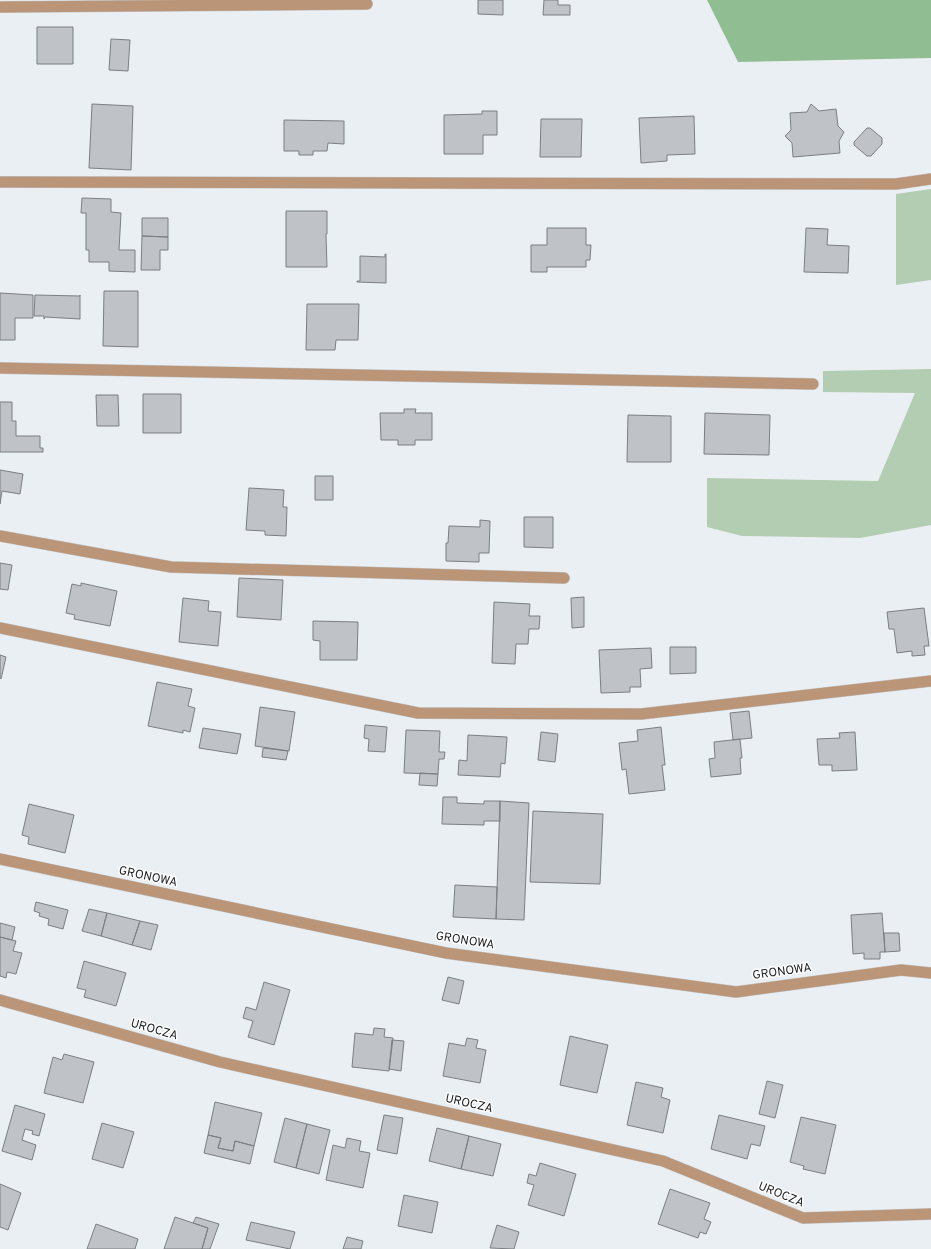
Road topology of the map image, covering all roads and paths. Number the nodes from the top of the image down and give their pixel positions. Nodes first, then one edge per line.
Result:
1 (367, 4) dead end
2 (0, 7) edge
3 (931, 179) edge
4 (0, 182) edge
5 (0, 368) edge
6 (813, 384) dead end
7 (0, 536) edge
8 (564, 578) dead end
9 (0, 628) edge
10 (931, 680) edge
11 (0, 859) edge
12 (931, 973) edge
13 (0, 1000) edge
14 (931, 1214) edge

1 - 2 street
3 - 4 street
5 - 6 street
7 - 8 street
9 - 10 street
11 - 12 street, GRONOWA
13 - 14 street, UROCZA

